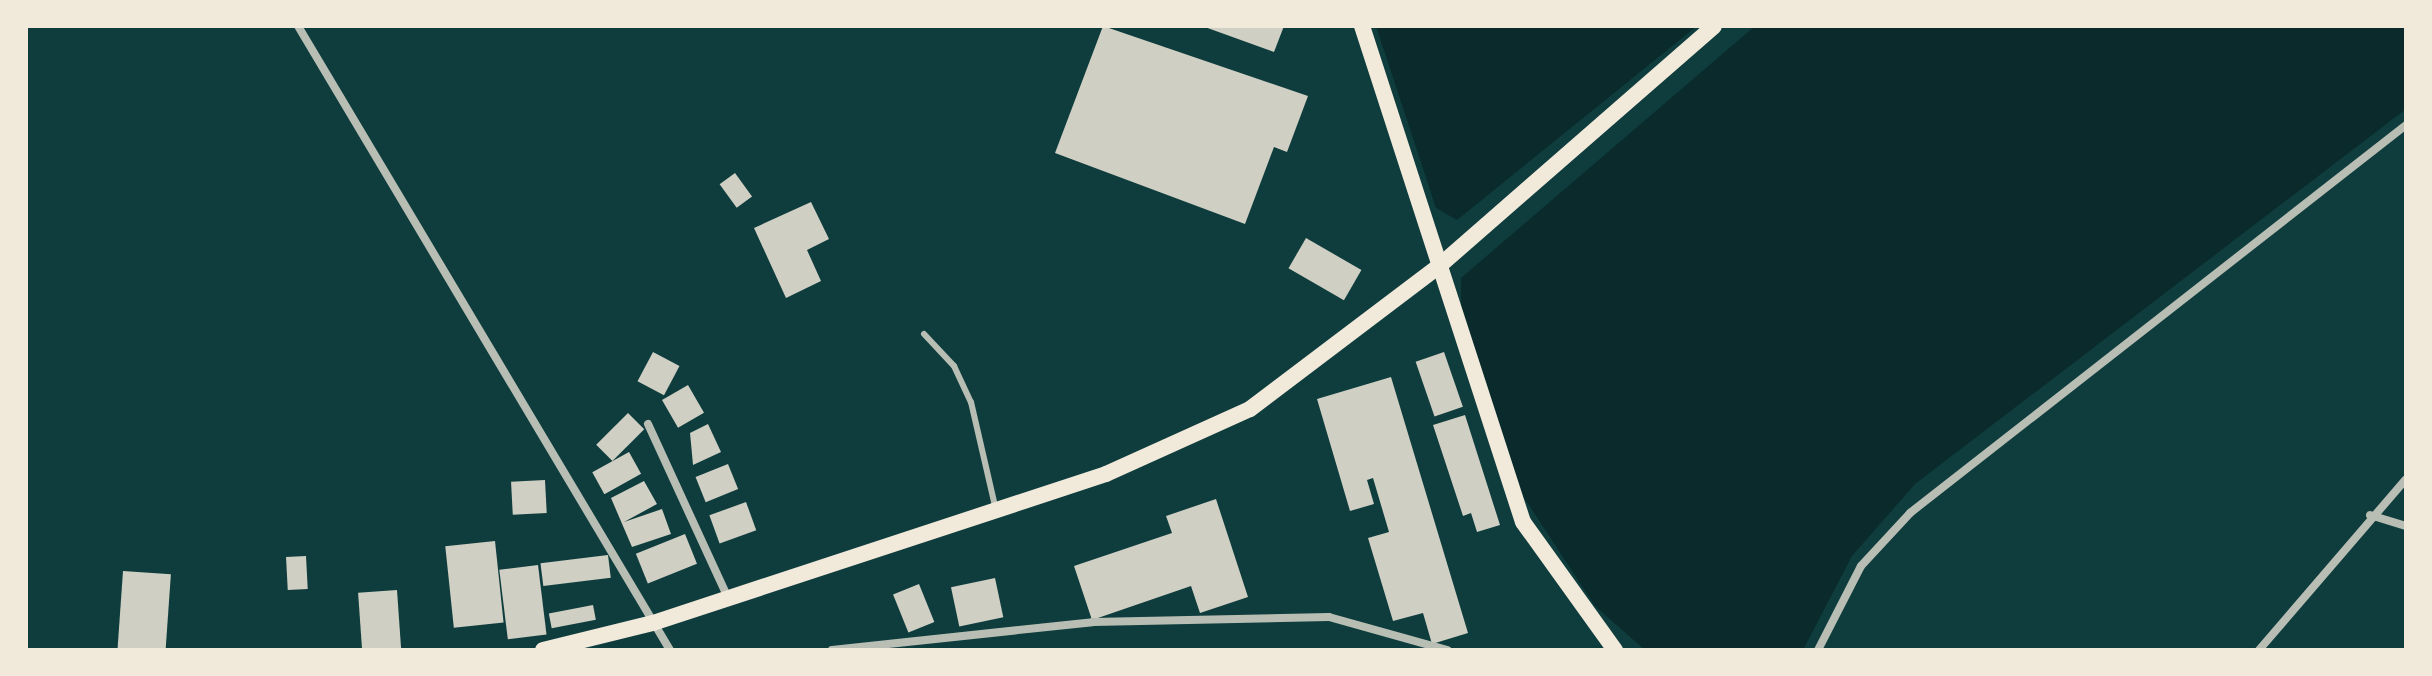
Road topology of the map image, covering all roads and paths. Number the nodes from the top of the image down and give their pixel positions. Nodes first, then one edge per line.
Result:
1 (298, 26) edge
2 (1362, 26) edge
3 (1714, 26) edge
4 (2406, 125) edge
5 (1438, 267) junction
6 (924, 334) dead end
7 (648, 424) dead end
8 (2406, 479) edge
9 (996, 510) junction
10 (2370, 515) junction
11 (2406, 526) edge
12 (728, 598) junction
13 (653, 623) junction
14 (1610, 648) edge
15 (543, 650) edge
16 (670, 650) edge
17 (832, 650) edge
18 (1447, 650) edge
19 (1818, 650) edge
20 (2259, 650) edge

1 - 13 street
2 - 5 main road
3 - 5 main road
4 - 19 street
5 - 9 main road
5 - 14 main road
6 - 9 lane
7 - 12 street
8 - 10 street
9 - 12 main road
10 - 11 street
10 - 20 street
12 - 13 main road
13 - 15 main road
13 - 16 street
17 - 18 street

